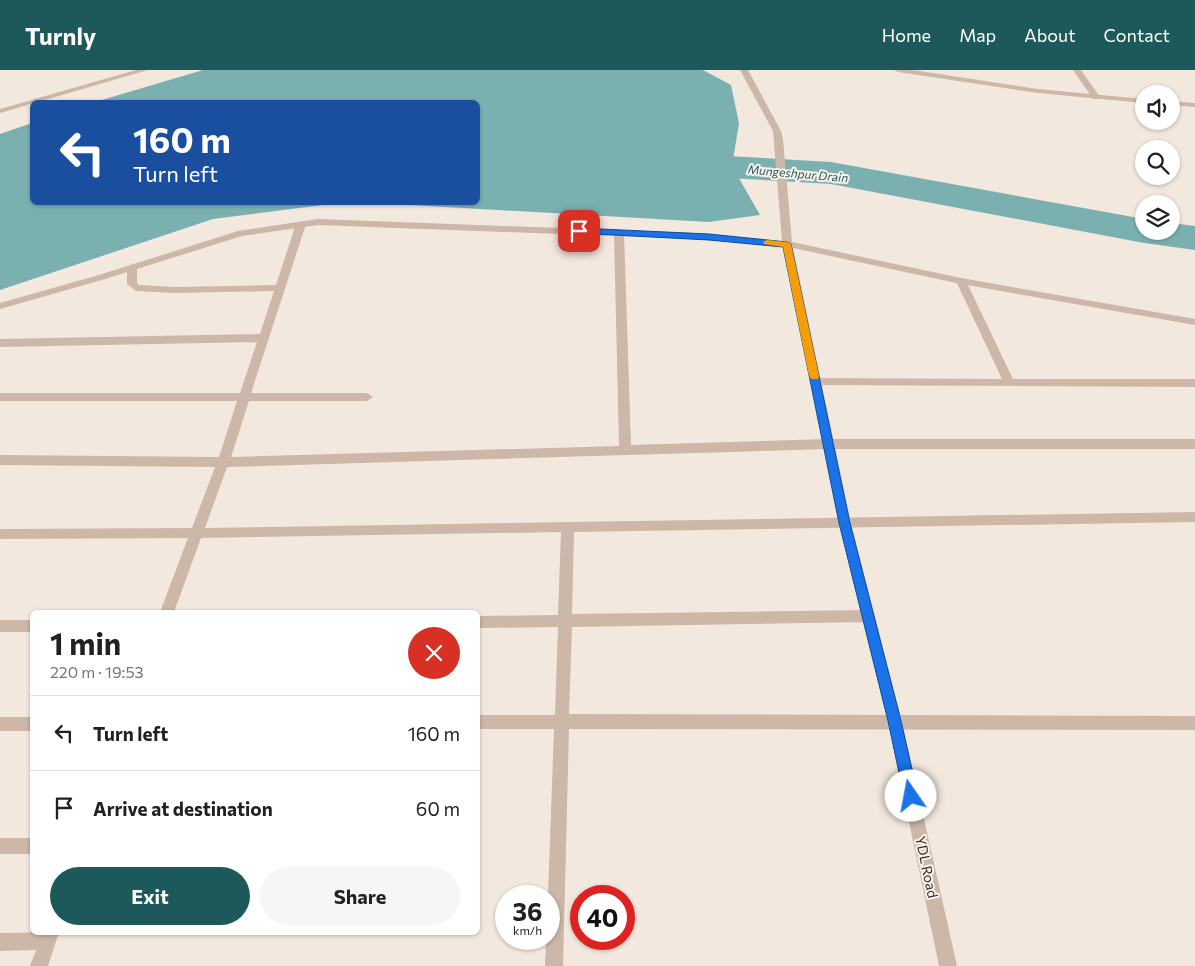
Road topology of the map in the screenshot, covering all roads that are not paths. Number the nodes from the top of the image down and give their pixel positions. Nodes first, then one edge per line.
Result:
1 (144, 70) edge
2 (744, 70) edge
3 (898, 70) edge
4 (1077, 70) edge
5 (1096, 97) junction
6 (36, 100) edge
7 (1135, 100) edge
8 (30, 102) edge
9 (1180, 104) edge
10 (1195, 105) edge
11 (0, 110) edge
12 (301, 224) junction
13 (618, 233) junction
14 (787, 244) junction
15 (132, 267) junction
16 (961, 280) junction
17 (279, 288) junction
18 (0, 306) edge
19 (1195, 322) edge
20 (262, 338) junction
21 (0, 344) edge
22 (815, 382) junction
23 (1009, 382) junction
24 (1195, 383) edge
25 (243, 396) junction
26 (0, 397) edge
27 (366, 397) dead end
28 (828, 444) junction
29 (1195, 444) edge
30 (625, 450) junction
31 (0, 460) edge
32 (223, 462) junction
33 (1195, 517) edge
34 (844, 523) junction
35 (568, 527) junction
36 (198, 533) junction
37 (0, 534) edge
38 (168, 610) edge
39 (868, 616) junction
40 (567, 621) junction
41 (480, 622) edge
42 (0, 626) edge
43 (30, 626) edge
44 (563, 721) junction
45 (895, 721) junction
46 (480, 722) edge
47 (1195, 723) edge
48 (0, 724) edge
49 (30, 724) edge
50 (0, 846) edge
51 (30, 846) edge
52 (49, 937) edge
53 (0, 942) edge
54 (39, 966) edge
55 (554, 966) edge
56 (948, 966) edge

1 - 6 street
2 - 14 street, YDL Road
3 - 5 street
4 - 5 street
5 - 7 street
8 - 11 street
9 - 10 street
12 - 13 street
12 - 15 street
12 - 17 street
13 - 14 street
13 - 30 street
14 - 16 street
14 - 22 street, YDL Road
15 - 17 street
15 - 18 street
16 - 19 street
16 - 23 street
17 - 20 street
20 - 21 street
20 - 25 street
22 - 23 street
22 - 28 street, YDL Road
23 - 24 street
25 - 26 street
25 - 27 street
25 - 32 street
28 - 29 street
28 - 30 street
28 - 34 street, YDL Road
30 - 32 street
31 - 32 street
32 - 36 street
33 - 34 street
34 - 35 street
34 - 39 street, YDL Road
35 - 36 street
35 - 40 street
36 - 37 street
36 - 38 street
39 - 40 street
39 - 45 street, YDL Road
40 - 41 street
40 - 44 street
42 - 43 street
44 - 45 street
44 - 46 street
44 - 55 street
45 - 47 street
45 - 56 street, YDL Road
48 - 49 street
50 - 51 street
52 - 53 street
52 - 54 street

